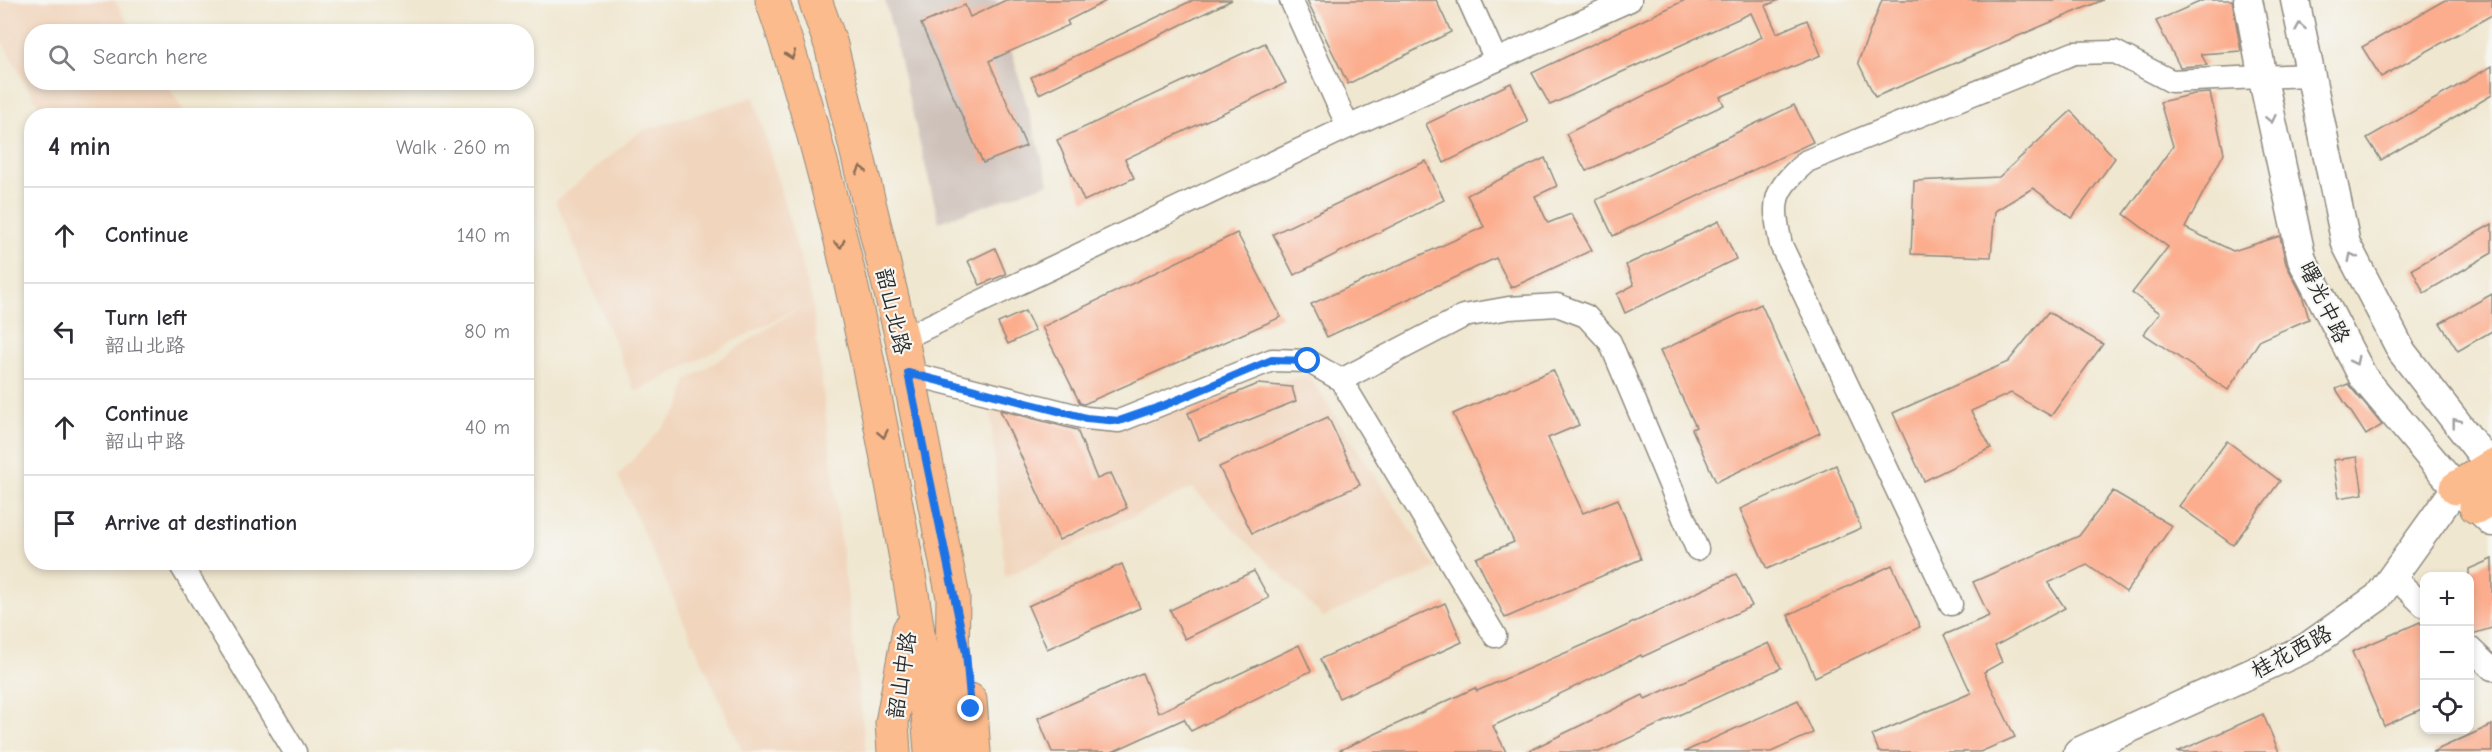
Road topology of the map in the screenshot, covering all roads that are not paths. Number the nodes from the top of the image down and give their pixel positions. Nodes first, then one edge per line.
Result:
1 (772, 0) edge
2 (815, 0) edge
3 (1291, 0) edge
4 (1468, 0) edge
5 (1630, 0) edge
6 (2248, 0) edge
7 (2295, 0) edge
8 (1496, 60) junction
9 (2308, 75) junction
10 (2262, 78) junction
11 (1348, 127) junction
12 (902, 339) junction
13 (908, 373) junction
14 (1341, 380) junction
15 (2484, 488) edge
16 (1697, 549) dead end
17 (184, 570) edge
18 (2393, 576) junction
19 (953, 597) junction
20 (914, 599) junction
21 (2420, 602) edge
22 (1951, 604) dead end
23 (1495, 636) dead end
24 (2474, 653) edge
25 (2492, 669) edge
26 (939, 697) junction
27 (296, 752) edge
28 (894, 752) edge
29 (931, 752) edge
30 (951, 752) edge
31 (974, 752) edge
32 (2078, 752) edge

1 -> 20 main road, 韶山北路
12 -> 2 main road, 韶山北路
3 - 11 street
4 - 8 street
5 - 8 street
6 - 10 street, 曙光中路
9 -> 7 street, 曙光中路
8 - 11 street
9 - 10 street
15 -> 9 street, 曙光中路
10 -> 15 street, 曙光中路
10 - 22 street
11 - 12 street
12 - 13 main road, 韶山北路
13 - 14 street
13 - 19 main road, 韶山北路
14 - 16 street
14 - 23 street
15 - 18 street, 桂花西路
17 - 27 street
18 - 21 street
18 - 32 street, 桂花西路
19 - 26 main road, 韶山北路
19 - 31 main road
20 - 26 main road, 韶山北路
20 - 28 main road, 韶山中路
24 - 25 street
26 - 29 main road, 韶山中路
26 - 30 main road

